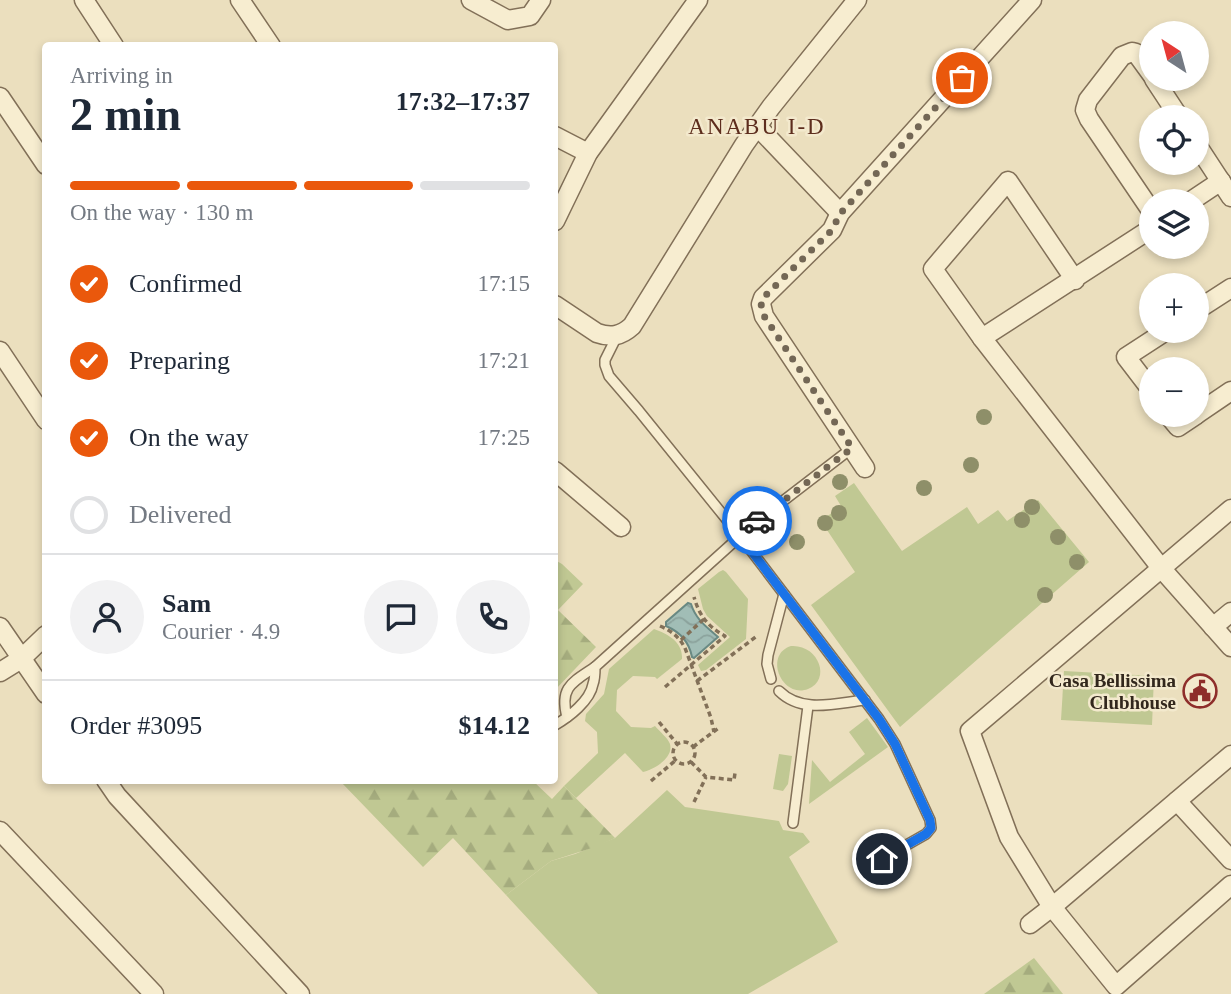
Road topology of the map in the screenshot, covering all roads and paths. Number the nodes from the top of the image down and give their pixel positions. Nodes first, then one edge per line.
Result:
1 (84, 0) edge
2 (240, 0) edge
3 (471, 0) edge
4 (541, 0) edge
5 (698, 0) edge
6 (857, 0) edge
7 (1032, 0) edge
8 (111, 42) edge
9 (268, 42) edge
10 (1139, 58) edge
11 (0, 97) edge
12 (757, 126) junction
13 (558, 138) edge
14 (589, 153) junction
15 (42, 159) edge
16 (1209, 163) edge
17 (1221, 181) junction
18 (1209, 189) edge
19 (1139, 193) edge
20 (1231, 197) edge
21 (840, 214) junction
22 (558, 215) edge
23 (1139, 236) edge
24 (1074, 279) junction
25 (1231, 288) edge
26 (1209, 302) edge
27 (558, 307) edge
28 (617, 335) junction
29 (982, 338) junction
30 (1148, 343) edge
31 (0, 351) edge
32 (1139, 374) edge
33 (1231, 391) edge
34 (1209, 406) edge
35 (42, 414) edge
36 (852, 448) junction
37 (865, 468) dead end
38 (558, 474) edge
39 (1231, 509) edge
40 (621, 527) dead end
41 (740, 536) junction
42 (1161, 568) junction
43 (689, 582) junction
44 (784, 594) junction
45 (1231, 612) edge
46 (702, 621) junction
47 (777, 621) junction
48 (645, 622) junction
49 (0, 627) edge
50 (1213, 627) junction
51 (42, 639) edge
52 (682, 639) junction
53 (1231, 647) edge
54 (21, 659) junction
55 (691, 665) junction
56 (595, 667) junction
57 (0, 672) edge
58 (771, 679) dead end
59 (697, 681) junction
60 (665, 687) dead end
61 (42, 688) edge
62 (779, 691) dead end
63 (865, 700) junction
64 (808, 706) junction
65 (566, 717) junction
66 (659, 722) dead end
67 (558, 723) edge
68 (720, 727) dead end
69 (714, 732) junction
70 (678, 745) junction
71 (693, 747) junction
72 (1231, 755) edge
73 (676, 760) junction
74 (691, 762) junction
75 (734, 774) dead end
76 (706, 777) junction
77 (651, 781) dead end
78 (109, 784) edge
79 (1177, 801) junction
80 (694, 802) dead end
81 (793, 823) dead end
82 (0, 831) edge
83 (882, 859) dead end
84 (1231, 860) edge
85 (1231, 885) edge
86 (1052, 907) junction
87 (1030, 924) dead end
88 (154, 994) edge
89 (300, 994) edge

1 - 8 street
2 - 9 street
3 - 4 street
5 - 14 street
6 - 12 street
7 - 21 street
10 - 19 street
11 - 15 street
12 - 21 street
12 - 28 street
13 - 14 street
14 - 22 street
16 - 17 street
17 - 18 street
17 - 20 street
21 - 36 street
23 - 24 street
24 - 29 street
24 - 29 street
25 - 26 street
27 - 28 street
28 - 41 lane
29 - 42 street
30 - 32 street
31 - 35 street
33 - 34 street
36 - 37 street
36 - 41 lane
38 - 40 street
39 - 42 street
41 - 43 lane
41 - 44 lane
42 - 50 street
42 - 86 street
43 - 46 path
43 - 48 lane
44 - 47 lane
44 - 63 lane
45 - 50 street
46 - 52 path
46 - 55 path
47 - 58 lane
47 - 59 path
48 - 52 path
48 - 56 lane
49 - 54 street
50 - 53 street
51 - 54 street
52 - 55 path
54 - 57 street
54 - 61 street
55 - 59 path
55 - 60 path
56 - 65 lane
56 - 65 lane
59 - 69 path
62 - 64 lane
63 - 64 lane
63 - 83 lane
64 - 81 lane
65 - 67 lane
66 - 70 path
68 - 69 path
69 - 71 path
70 - 71 path
70 - 73 path
71 - 74 path
72 - 79 street
73 - 74 path
73 - 77 path
74 - 76 path
75 - 76 path
76 - 80 path
78 - 89 street
79 - 84 street
79 - 86 street
82 - 88 street
85 - 86 street
86 - 87 street

